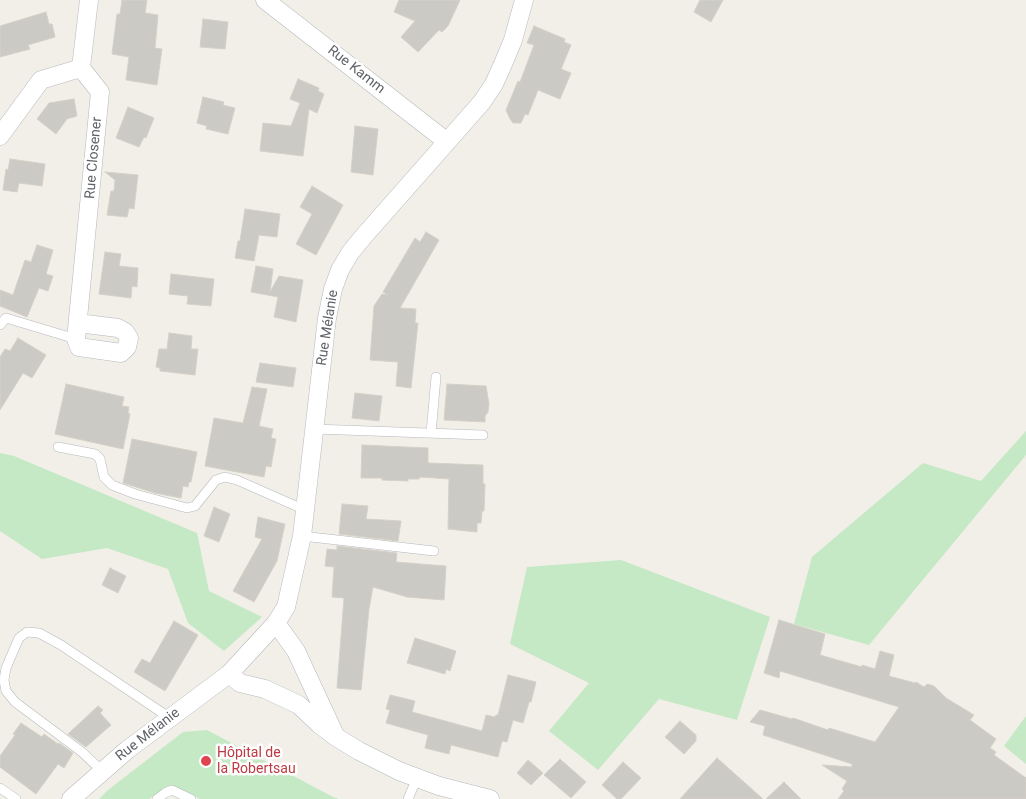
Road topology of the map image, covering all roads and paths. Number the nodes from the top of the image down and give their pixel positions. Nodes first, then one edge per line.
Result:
1 (89, 0) edge
2 (265, 0) edge
3 (524, 0) edge
4 (81, 68) junction
5 (0, 136) edge
6 (446, 141) junction
7 (0, 325) edge
8 (77, 331) joint
9 (436, 377) dead end
10 (314, 429) junction
11 (431, 433) junction
12 (483, 435) dead end
13 (58, 447) dead end
14 (305, 510) junction
15 (302, 536) junction
16 (434, 551) dead end
17 (276, 623) junction
18 (228, 674) junction
19 (170, 718) junction
20 (336, 737) junction
21 (102, 771) junction
22 (417, 778) junction
23 (439, 786) junction
24 (0, 788) edge
25 (16, 799) edge
26 (70, 799) edge
27 (158, 799) edge
28 (191, 799) edge
29 (408, 799) edge
30 (453, 799) edge
31 (490, 799) edge

1 - 4 street
2 - 6 street, Rue Kamm
3 - 6 street, Rue Mélanie
4 - 5 street
4 - 8 street, Rue Closener
6 - 10 street, Rue Mélanie
7 - 8 lane
9 - 11 lane
10 - 11 lane
10 - 14 street, Rue Mélanie
11 - 12 lane
13 - 14 lane
14 - 15 street, Rue Mélanie
15 - 16 lane
15 - 17 street, Rue Mélanie
17 - 18 street, Rue Mélanie
17 - 20 street
18 - 19 street, Rue Mélanie
18 - 20 street
19 - 21 street, Rue Mélanie
19 - 21 lane
20 - 22 street
21 - 26 street, Rue Mélanie
22 - 23 street
22 - 29 lane
23 - 30 lane
23 - 31 street
24 - 25 lane
27 - 28 lane

